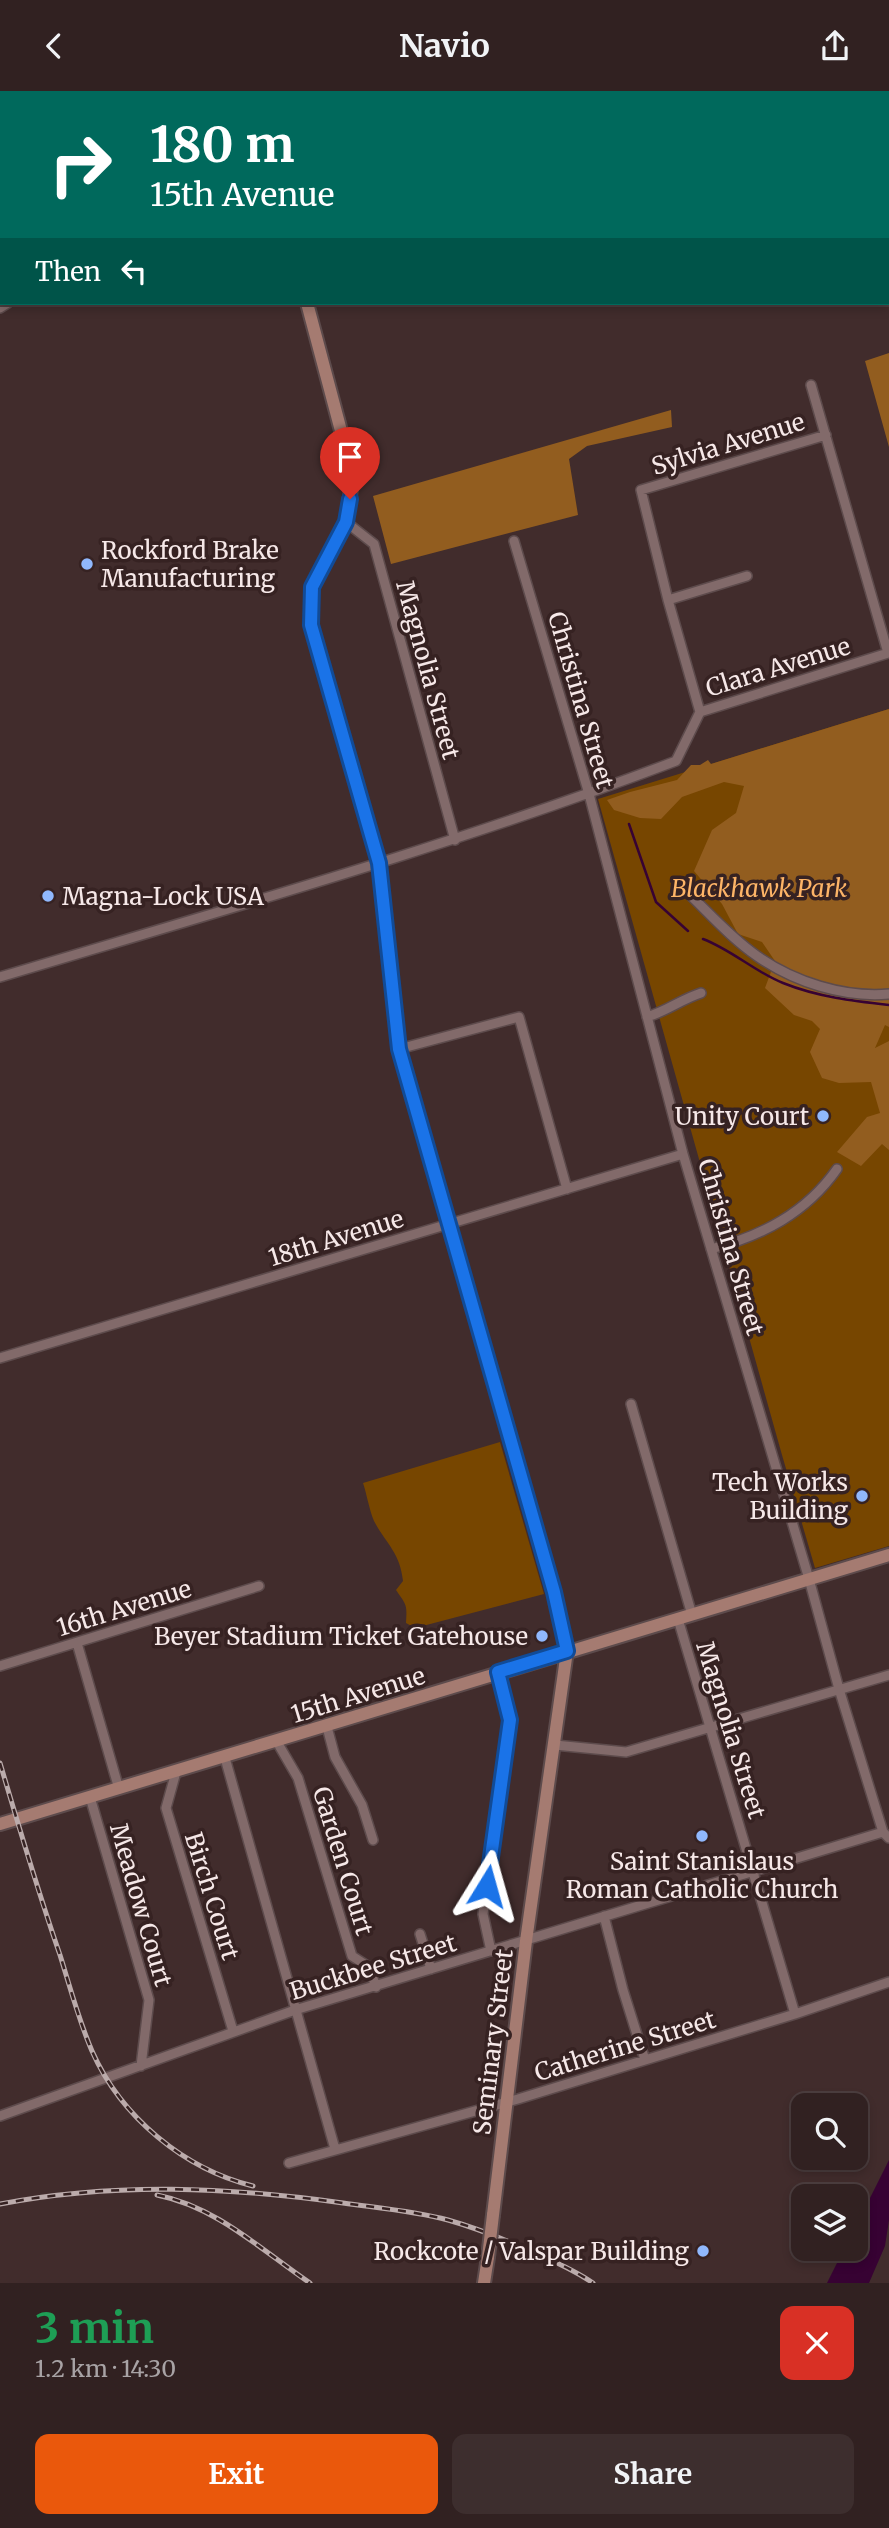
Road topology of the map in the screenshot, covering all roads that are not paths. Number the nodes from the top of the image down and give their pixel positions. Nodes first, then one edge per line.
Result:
1 (308, 305) edge
2 (811, 385) dead end
3 (826, 435) junction
4 (346, 522) junction
5 (514, 541) dead end
6 (747, 576) dead end
7 (668, 600) junction
8 (888, 653) edge
9 (700, 712) junction
10 (589, 794) junction
11 (456, 840) junction
12 (379, 863) junction
13 (686, 891) dead end
14 (0, 977) edge
15 (701, 993) dead end
16 (889, 994) edge
17 (647, 1017) junction
18 (399, 1049) junction
19 (683, 1154) junction
20 (837, 1169) dead end
21 (567, 1189) junction
22 (449, 1224) junction
23 (711, 1249) junction
24 (0, 1359) edge
25 (631, 1404) dead end
26 (889, 1555) edge
27 (809, 1579) junction
28 (258, 1586) dead end
29 (692, 1615) junction
30 (678, 1619) junction
31 (77, 1643) junction
32 (567, 1651) junction
33 (0, 1666) edge
34 (498, 1672) junction
35 (889, 1675) edge
36 (839, 1689) junction
37 (327, 1727) junction
38 (710, 1728) junction
39 (277, 1742) junction
40 (555, 1745) junction
41 (225, 1758) junction
42 (176, 1772) junction
43 (119, 1789) junction
44 (90, 1797) junction
45 (0, 1824) edge
46 (886, 1835) edge
47 (373, 1840) dead end
48 (753, 1872) junction
49 (604, 1916) junction
50 (419, 1934) dead end
51 (526, 1941) junction
52 (491, 1951) junction
53 (431, 1969) junction
54 (889, 1982) edge
55 (376, 1987) junction
56 (295, 2010) junction
57 (795, 2014) junction
58 (233, 2031) junction
59 (645, 2060) junction
60 (141, 2066) junction
61 (507, 2102) junction
62 (0, 2116) edge
63 (335, 2149) junction
64 (289, 2163) dead end
65 (484, 2283) edge

1 - 4 street, Seminary Street
2 - 3 street
3 - 7 street, Sylvia Avenue
3 - 8 street
4 - 11 street, Magnolia Street
4 - 12 street, Seminary Street
5 - 10 street, Christina Street
6 - 7 street
7 - 9 street
8 - 9 street, Clara Avenue
9 - 10 street, Clara Avenue
10 - 11 street, Clara Avenue
10 - 17 street, Christina Street
11 - 12 street, Clara Avenue
12 - 14 street, Clara Avenue
12 - 18 street, Seminary Street
13 - 16 street
15 - 17 street
17 - 19 street, Christina Street
18 - 21 street
18 - 22 street, Seminary Street
19 - 21 street, 18th Avenue
19 - 23 street, Christina Street
20 - 23 street
21 - 22 street, 18th Avenue
22 - 24 street, 18th Avenue
22 - 32 street, Seminary Street
23 - 27 street, Christina Street
25 - 29 street, Magnolia Street
26 - 27 street, 15th Avenue
27 - 29 street, 15th Avenue
27 - 36 street, Christina Street
28 - 31 street, 16th Avenue
29 - 30 street, 15th Avenue
30 - 32 street, 15th Avenue
30 - 38 street, Magnolia Street
31 - 33 street, 16th Avenue
31 - 43 street
32 - 34 street, 15th Avenue
32 - 40 street, Seminary Street
34 - 37 street, 15th Avenue
34 - 52 street
35 - 36 street
36 - 38 street
36 - 46 street, Christina Street
37 - 39 street, 15th Avenue
37 - 47 street
38 - 40 street
38 - 48 street, Magnolia Street
39 - 41 street, 15th Avenue
39 - 55 street, Garden Court
40 - 51 street, Seminary Street
41 - 42 street, 15th Avenue
41 - 56 street, Birch Court
42 - 43 street, 15th Avenue
42 - 58 street, Birch Court
43 - 44 street, 15th Avenue
44 - 45 street, 15th Avenue
44 - 60 street, Meadow Court
46 - 48 street, Buckbee Street
48 - 49 street, Buckbee Street
48 - 57 street, Magnolia Street
49 - 51 street, Buckbee Street
49 - 59 street
50 - 53 street
51 - 52 street, Buckbee Street
51 - 61 street, Seminary Street
52 - 53 street, Buckbee Street
53 - 55 street, Buckbee Street
54 - 57 street, Catherine Street
55 - 56 street, Buckbee Street
56 - 58 street, Buckbee Street
56 - 63 street, Birch Court
57 - 59 street, Catherine Street
58 - 60 street, Buckbee Street
59 - 61 street, Catherine Street
60 - 62 street, Buckbee Street
61 - 63 street, Catherine Street
61 - 65 street, Seminary Street, bridge
63 - 64 street, Catherine Street

